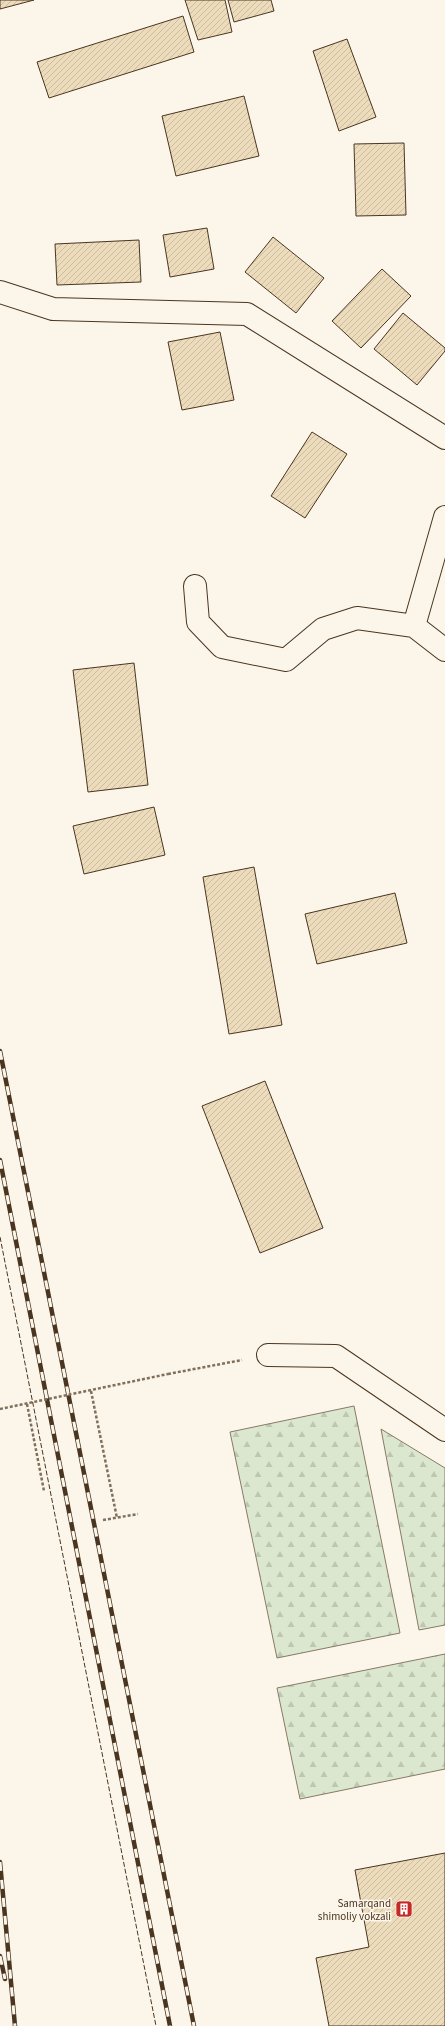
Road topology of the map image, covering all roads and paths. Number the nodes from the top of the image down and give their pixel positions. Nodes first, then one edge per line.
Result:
1 (0, 292) edge
2 (445, 438) edge
3 (445, 517) edge
4 (195, 586) dead end
5 (414, 626) junction
6 (445, 650) edge
7 (268, 1355) joint
8 (91, 1391) junction
9 (27, 1404) junction
10 (0, 1409) edge
11 (445, 1430) edge
12 (44, 1492) dead end
13 (138, 1514) dead end
14 (117, 1518) junction
15 (103, 1520) dead end

1 - 2 street
3 - 5 street
4 - 5 street
5 - 6 street
7 - 8 path, bridge
7 - 11 street
8 - 9 path, bridge
8 - 14 path
9 - 10 path, bridge
9 - 12 path
13 - 14 path
14 - 15 path

